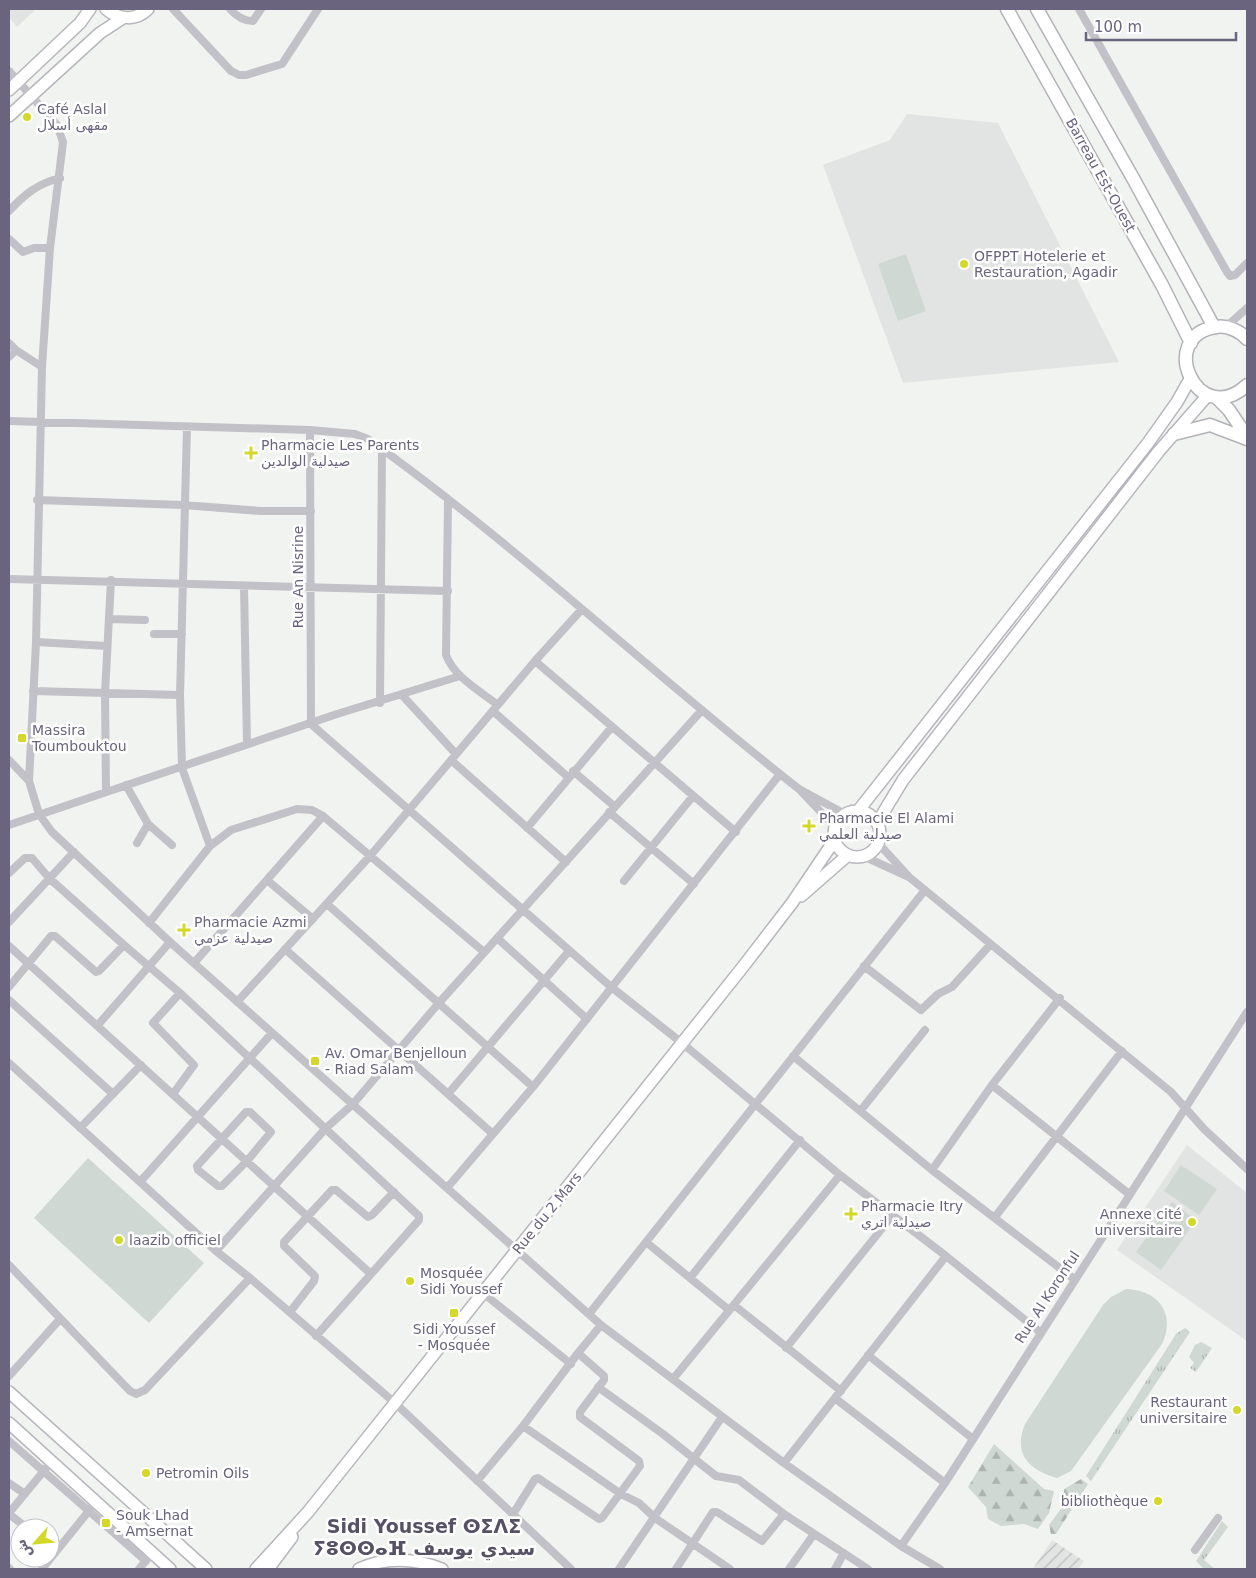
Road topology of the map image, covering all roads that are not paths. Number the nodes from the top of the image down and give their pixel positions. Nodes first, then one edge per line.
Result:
1 (90, 9) edge
2 (106, 9) edge
3 (148, 9) edge
4 (173, 9) edge
5 (230, 9) edge
6 (261, 9) edge
7 (318, 9) edge
8 (1007, 9) edge
9 (1037, 9) edge
10 (1079, 9) edge
11 (123, 18) junction
12 (9, 71) edge
13 (18, 81) junction
14 (9, 90) edge
15 (31, 94) junction
16 (9, 116) edge
17 (60, 178) junction
18 (9, 211) edge
19 (9, 239) edge
20 (50, 248) junction
21 (1247, 263) edge
22 (1247, 308) edge
23 (1220, 327) junction
24 (1247, 339) edge
25 (9, 342) edge
26 (1191, 343) junction
27 (16, 350) junction
28 (9, 358) edge
29 (42, 367) junction
30 (1190, 379) junction
31 (1247, 385) edge
32 (1212, 396) junction
33 (9, 421) edge
34 (41, 422) junction
35 (187, 427) junction
36 (310, 430) junction
37 (1174, 434) junction
38 (1247, 438) edge
39 (382, 449) junction
40 (38, 500) junction
41 (448, 500) junction
42 (184, 505) junction
43 (311, 512) junction
44 (9, 579) edge
45 (37, 580) junction
46 (111, 580) junction
47 (182, 583) junction
48 (244, 586) junction
49 (311, 587) junction
50 (382, 590) junction
51 (448, 590) junction
52 (582, 608) junction
53 (109, 619) junction
54 (145, 620) dead end
55 (154, 634) dead end
56 (182, 634) junction
57 (36, 642) junction
58 (107, 646) junction
59 (535, 661) junction
60 (460, 676) junction
61 (33, 690) junction
62 (105, 693) junction
63 (180, 695) junction
64 (402, 695) junction
65 (380, 702) junction
66 (496, 708) junction
67 (702, 710) junction
68 (311, 724) junction
69 (611, 728) junction
70 (247, 744) junction
71 (454, 757) junction
72 (9, 760) edge
73 (653, 764) junction
74 (182, 768) junction
75 (570, 774) junction
76 (780, 774) junction
77 (29, 781) junction
78 (126, 785) junction
79 (799, 789) junction
80 (106, 792) junction
81 (693, 796) junction
82 (611, 809) junction
83 (408, 810) junction
84 (858, 811) junction
85 (39, 814) junction
86 (845, 814) junction
87 (323, 816) junction
88 (877, 823) junction
89 (148, 824) junction
90 (9, 825) edge
91 (835, 827) junction
92 (527, 828) junction
93 (736, 832) junction
94 (834, 840) junction
95 (878, 842) junction
96 (137, 843) dead end
97 (172, 846) dead end
98 (210, 846) junction
99 (650, 848) junction
100 (74, 852) junction
101 (848, 855) junction
102 (370, 856) junction
103 (863, 856) junction
104 (566, 862) junction
105 (9, 873) edge
106 (909, 877) junction
107 (50, 878) junction
108 (267, 880) junction
109 (624, 882) dead end
110 (694, 884) junction
111 (925, 890) junction
112 (792, 903) junction
113 (327, 904) junction
114 (523, 911) junction
115 (313, 919) junction
116 (9, 922) edge
117 (149, 922) junction
118 (497, 938) junction
119 (170, 942) junction
120 (124, 945) junction
121 (990, 945) junction
122 (9, 946) edge
123 (285, 949) junction
124 (569, 951) junction
125 (484, 952) junction
126 (194, 963) junction
127 (28, 964) junction
128 (150, 966) junction
129 (864, 966) junction
130 (545, 980) junction
131 (610, 986) junction
132 (9, 987) edge
133 (180, 993) junction
134 (1060, 998) junction
135 (9, 1000) edge
136 (237, 1002) junction
137 (438, 1004) junction
138 (1247, 1012) edge
139 (587, 1018) junction
140 (98, 1025) junction
141 (925, 1030) dead end
142 (272, 1033) junction
143 (682, 1043) junction
144 (488, 1047) junction
145 (398, 1051) junction
146 (1122, 1051) junction
147 (793, 1056) junction
148 (249, 1057) junction
149 (9, 1063) edge
150 (140, 1065) junction
151 (992, 1085) junction
152 (533, 1087) junction
153 (113, 1094) junction
154 (172, 1094) junction
155 (448, 1094) junction
156 (755, 1103) junction
157 (353, 1104) junction
158 (1187, 1109) junction
159 (861, 1110) junction
160 (198, 1117) junction
161 (80, 1128) junction
162 (326, 1128) junction
163 (493, 1134) junction
164 (1058, 1136) junction
165 (222, 1138) junction
166 (800, 1140) junction
167 (247, 1161) junction
168 (1247, 1169) edge
169 (932, 1170) junction
170 (840, 1175) junction
171 (140, 1182) junction
172 (276, 1187) junction
173 (447, 1188) junction
174 (394, 1192) junction
175 (1129, 1194) junction
176 (306, 1216) junction
177 (892, 1216) junction
178 (995, 1218) junction
179 (646, 1242) junction
180 (516, 1251) junction
181 (216, 1252) junction
182 (946, 1256) junction
183 (9, 1265) edge
184 (371, 1274) junction
185 (250, 1278) junction
186 (690, 1278) junction
187 (1074, 1279) junction
188 (483, 1293) junction
189 (731, 1308) junction
190 (290, 1312) junction
191 (589, 1314) junction
192 (60, 1319) junction
193 (601, 1325) junction
194 (1040, 1332) junction
195 (316, 1336) junction
196 (786, 1348) junction
197 (578, 1353) junction
198 (868, 1355) junction
199 (571, 1364) junction
200 (9, 1376) edge
201 (673, 1379) junction
202 (598, 1387) junction
203 (841, 1390) junction
204 (9, 1392) edge
205 (836, 1400) junction
206 (395, 1403) junction
207 (722, 1417) junction
208 (9, 1424) edge
209 (522, 1426) junction
210 (973, 1439) junction
211 (9, 1441) edge
212 (692, 1459) junction
213 (784, 1463) junction
214 (48, 1466) junction
215 (477, 1481) junction
216 (9, 1483) edge
217 (945, 1483) junction
218 (25, 1494) junction
219 (621, 1494) junction
220 (96, 1502) junction
221 (88, 1512) junction
222 (9, 1514) edge
223 (512, 1514) junction
224 (784, 1514) junction
225 (655, 1518) junction
226 (1218, 1518) dead end
227 (300, 1522) junction
228 (814, 1534) junction
229 (60, 1542) edge
230 (693, 1542) junction
231 (901, 1546) junction
232 (1195, 1550) dead end
233 (844, 1553) junction
234 (149, 1557) junction
235 (139, 1569) edge
236 (170, 1569) edge
237 (206, 1569) edge
238 (256, 1569) edge
239 (268, 1569) edge
240 (359, 1569) edge
241 (442, 1569) edge
242 (572, 1569) edge
243 (619, 1569) edge
244 (676, 1569) edge
245 (730, 1569) edge
246 (789, 1569) edge
247 (834, 1569) edge
248 (868, 1569) edge
249 (940, 1569) edge

1 - 13 street
2 - 11 street
3 - 11 street
4 - 7 street
5 - 6 street
8 - 26 main road, Barreau Est-Ouest
9 - 23 main road, Barreau Est-Ouest
10 - 21 street
11 - 15 street
12 - 13 street
13 - 14 street
13 - 15 street
15 - 16 street
15 - 17 street
17 - 18 street
17 - 20 street
19 - 20 street
20 - 29 street
22 - 23 street
23 - 24 main road
23 - 26 main road
25 - 27 street
26 - 30 main road
27 - 28 street
27 - 29 street
29 - 34 street
30 - 32 main road
30 - 84 street
31 - 32 main road
32 - 37 street
32 - 38 main road
33 - 34 street
34 - 35 street
34 - 40 street
35 - 36 street
35 - 42 street
36 - 39 street
36 - 43 street, Rue An Nisrine
37 - 38 main road
37 - 88 street
39 - 41 street
39 - 50 street
40 - 42 street
40 - 45 street
41 - 51 street
41 - 52 street
42 - 43 street
42 - 47 street
43 - 49 street, Rue An Nisrine
44 - 45 street
45 - 46 street
45 - 57 street
46 - 47 street
46 - 53 street
47 - 48 street
47 - 56 street
48 - 49 street
48 - 70 street
49 - 50 street
49 - 68 street, Rue An Nisrine
50 - 51 street
50 - 65 street
51 - 60 street
52 - 59 street
52 - 67 street
53 - 54 street
53 - 58 street
55 - 56 street
56 - 63 street
57 - 58 street
57 - 61 street
58 - 62 street
59 - 66 street
59 - 69 street
60 - 64 street
60 - 66 street
61 - 62 street
61 - 77 street
62 - 63 street
62 - 80 street
63 - 74 street
64 - 65 street
64 - 71 street
65 - 68 street
66 - 71 street
66 - 75 street
67 - 73 street
67 - 76 street
68 - 70 street
68 - 83 street
69 - 73 street
69 - 75 street
70 - 74 street
71 - 83 street
71 - 92 street
72 - 77 street
73 - 81 street
73 - 82 street
74 - 78 street
74 - 98 street
75 - 82 street
75 - 92 street
76 - 79 street
76 - 93 street
77 - 85 street
78 - 80 street
78 - 89 street
79 - 86 street
79 - 91 street
80 - 85 street
81 - 93 street
81 - 99 street
82 - 99 street
82 - 104 street
83 - 102 street
83 - 114 street
84 - 86 street
84 - 88 street
85 - 90 street
85 - 100 street
86 - 91 street
87 - 98 street
87 - 102 street
87 - 108 street
88 - 95 street
89 - 96 street
89 - 97 street
91 - 94 street
92 - 104 street
93 - 110 street
94 - 101 street
94 - 112 street, Rue du 2 Mars
95 - 103 street
95 - 106 street
98 - 117 street
99 - 109 street
99 - 110 street
100 - 107 street
100 - 117 street
101 - 103 street
101 - 112 street, Rue du 2 Mars
102 - 113 street
102 - 125 street
103 - 106 street
104 - 114 street
105 - 107 street
106 - 111 street
107 - 116 street
107 - 120 street
108 - 115 street
108 - 126 street
110 - 131 street
111 - 121 street
111 - 129 street
112 - 143 street, Rue du 2 Mars
113 - 115 street
113 - 137 street
114 - 118 street
114 - 124 street
115 - 123 street
117 - 119 street
118 - 125 street
118 - 130 street
119 - 126 street
119 - 128 street
120 - 127 street
120 - 128 street
121 - 129 street
121 - 134 street
122 - 127 street
123 - 136 street
123 - 145 street
124 - 130 street
124 - 131 street
125 - 137 street
126 - 136 street
127 - 132 street
127 - 140 street
128 - 133 street
128 - 140 street
129 - 147 street
130 - 139 street
130 - 144 street
131 - 139 street
131 - 143 street
133 - 148 street
133 - 154 street
134 - 146 street
134 - 151 street
135 - 153 street
136 - 142 street
137 - 144 street
137 - 145 street
138 - 158 street, Rue Al Koronful
139 - 152 street
140 - 150 street
141 - 159 street
142 - 148 street
142 - 157 street
143 - 156 street
143 - 180 street, Rue du 2 Mars
144 - 152 street
144 - 155 street
145 - 155 street
145 - 157 street
146 - 158 street
146 - 164 street
147 - 156 street
147 - 159 street
148 - 160 street
148 - 162 street
149 - 161 street
150 - 153 street
150 - 154 street
151 - 164 street
151 - 169 street
152 - 163 street
153 - 161 street
154 - 160 street
155 - 163 street
156 - 166 street
156 - 179 street
157 - 162 street
157 - 173 street
158 - 168 street
158 - 175 street, Rue Al Koronful
159 - 169 street
160 - 165 street
160 - 171 street
161 - 171 street
162 - 172 street
162 - 174 street
163 - 173 street
164 - 175 street
164 - 178 street
165 - 167 street
165 - 167 street
165 - 167 street
166 - 170 street
166 - 186 street
167 - 172 street
169 - 178 street
170 - 177 street
170 - 189 street
171 - 181 street
172 - 176 street
172 - 181 street
173 - 180 street
174 - 176 street
174 - 184 street
175 - 187 street, Rue Al Koronful
176 - 184 street
176 - 190 street
177 - 182 street
177 - 196 street
178 - 187 street
179 - 186 street
179 - 191 street
180 - 188 street, Rue du 2 Mars
180 - 191 street
181 - 185 street
182 - 194 street
182 - 198 street
183 - 192 street
184 - 195 street
185 - 190 street
185 - 192 street
186 - 189 street
187 - 194 street, Rue Al Koronful
188 - 199 street
188 - 206 street, Rue du 2 Mars
189 - 196 street
189 - 201 street
190 - 195 street
191 - 193 street
192 - 200 street
193 - 197 street
193 - 201 street
194 - 210 street, Rue Al Koronful
195 - 206 street
196 - 203 street
197 - 199 street
197 - 202 street
198 - 203 street
198 - 210 street
199 - 209 street
201 - 207 street
202 - 212 street
202 - 219 street
203 - 205 street
204 - 237 street
205 - 213 street
205 - 217 street
206 - 215 street
206 - 227 street, Rue du 2 Mars
207 - 212 street
207 - 213 street
208 - 214 street
209 - 215 street
209 - 219 street
210 - 217 street, Rue Al Koronful
211 - 214 street
212 - 224 street
212 - 225 street
213 - 231 street
214 - 218 street
214 - 220 street
214 - 221 street
215 - 223 street
216 - 218 street
217 - 231 street, Rue Al Koronful
218 - 222 street
219 - 223 street
219 - 225 street
220 - 221 street
220 - 234 street
221 - 229 street
221 - 234 street
223 - 242 street
224 - 228 street
224 - 230 street
225 - 230 street
225 - 243 street
226 - 232 street
227 - 238 street, Rue du 2 Mars
227 - 239 street, Rue du 2 Mars
228 - 233 street
228 - 246 street
230 - 244 street
230 - 245 street
231 - 249 street
233 - 247 street
233 - 248 street
234 - 235 street
234 - 236 street
240 - 241 street

